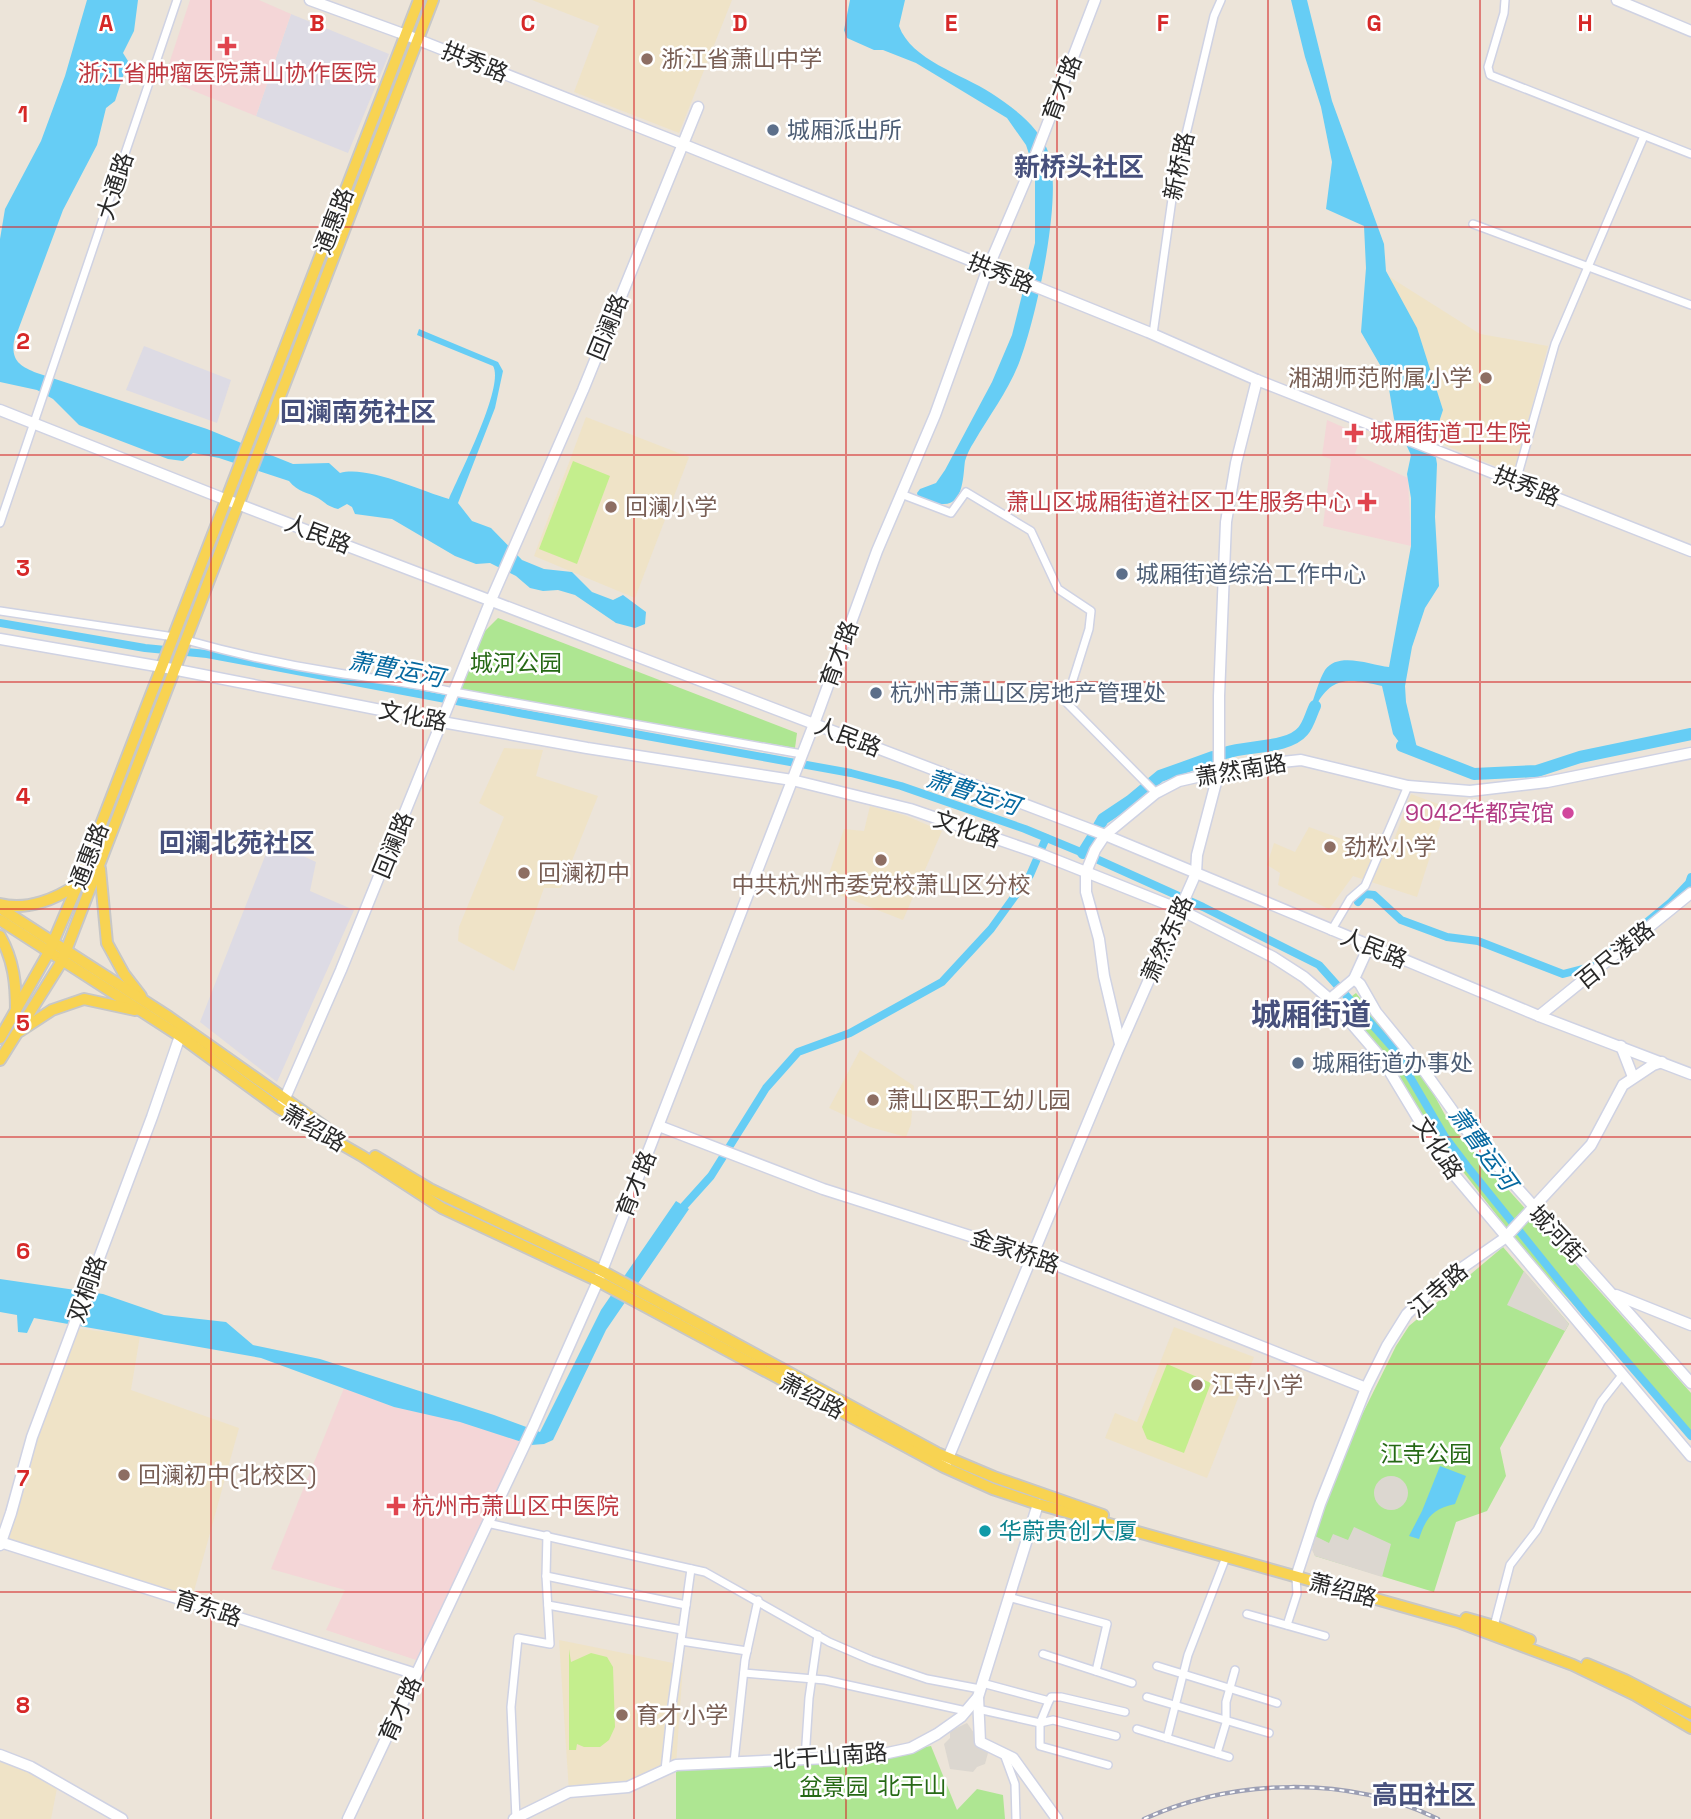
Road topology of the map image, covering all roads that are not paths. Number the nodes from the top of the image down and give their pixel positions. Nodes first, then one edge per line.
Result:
1 (177, 0) edge
2 (310, 0) edge
3 (419, 0) edge
4 (433, 0) edge
5 (1095, 0) edge
6 (1221, 0) edge
7 (1505, 0) edge
8 (1617, 0) edge
9 (1691, 31) edge
10 (406, 35) junction
11 (418, 40) junction
12 (698, 107) dead end
13 (1644, 136) junction
14 (682, 144) junction
15 (1691, 153) edge
16 (1473, 224) dead end
17 (1589, 268) junction
18 (993, 270) junction
19 (1691, 305) edge
20 (1153, 334) junction
21 (1257, 380) junction
22 (0, 410) edge
23 (33, 422) junction
24 (1516, 481) junction
25 (901, 494) junction
26 (227, 500) junction
27 (239, 504) junction
28 (0, 523) edge
29 (1691, 551) edge
30 (491, 600) junction
31 (0, 611) edge
32 (0, 639) edge
33 (173, 639) junction
34 (185, 643) junction
35 (162, 667) junction
36 (175, 669) junction
37 (454, 693) junction
38 (442, 722) junction
39 (814, 724) junction
40 (1691, 753) edge
41 (802, 754) junction
42 (1219, 771) junction
43 (792, 780) junction
44 (1408, 786) junction
45 (1156, 793) junction
46 (1105, 835) junction
47 (100, 863) junction
48 (1087, 870) junction
49 (1196, 873) junction
50 (78, 884) junction
51 (1691, 893) edge
52 (0, 906) edge
53 (1180, 907) junction
54 (0, 920) edge
55 (1331, 931) junction
56 (0, 936) edge
57 (1369, 946) junction
58 (51, 947) junction
59 (64, 956) junction
60 (1354, 979) junction
61 (1330, 999) junction
62 (146, 1008) junction
63 (16, 1012) junction
64 (1539, 1016) junction
65 (17, 1032) junction
66 (180, 1036) junction
67 (0, 1038) edge
68 (1120, 1045) junction
69 (1621, 1046) junction
70 (0, 1060) edge
71 (1662, 1062) junction
72 (1691, 1074) edge
73 (1633, 1077) junction
74 (283, 1103) junction
75 (659, 1126) junction
76 (1536, 1204) junction
77 (1506, 1238) junction
78 (1033, 1256) junction
79 (600, 1276) junction
80 (1612, 1293) junction
81 (1691, 1325) edge
82 (1623, 1374) junction
83 (1691, 1384) edge
84 (1366, 1388) junction
85 (1691, 1456) edge
86 (946, 1462) junction
87 (1038, 1504) junction
88 (487, 1523) junction
89 (547, 1535) junction
90 (0, 1543) edge
91 (1226, 1557) junction
92 (691, 1569) junction
93 (1297, 1574) junction
94 (546, 1576) junction
95 (1007, 1597) junction
96 (758, 1600) junction
97 (548, 1605) junction
98 (686, 1605) junction
99 (1247, 1614) dead end
100 (1287, 1625) junction
101 (682, 1630) junction
102 (1492, 1630) junction
103 (818, 1635) junction
104 (1325, 1636) dead end
105 (681, 1641) junction
106 (747, 1651) junction
107 (1043, 1654) dead end
108 (1157, 1666) dead end
109 (1096, 1671) junction
110 (1236, 1671) dead end
111 (744, 1673) junction
112 (416, 1674) junction
113 (1183, 1674) junction
114 (811, 1680) junction
115 (1132, 1683) dead end
116 (1230, 1688) junction
117 (980, 1690) junction
118 (1147, 1697) dead end
119 (1049, 1701) junction
120 (1277, 1703) dead end
121 (1176, 1704) junction
122 (978, 1709) junction
123 (966, 1711) junction
124 (1125, 1712) dead end
125 (1691, 1714) edge
126 (1226, 1720) junction
127 (1040, 1723) junction
128 (1138, 1728) dead end
129 (1691, 1728) edge
130 (1269, 1734) dead end
131 (1116, 1736) dead end
132 (1167, 1738) junction
133 (1004, 1753) junction
134 (1217, 1753) junction
135 (0, 1755) edge
136 (1229, 1757) dead end
137 (805, 1759) junction
138 (734, 1762) junction
139 (1108, 1765) dead end
140 (665, 1770) junction
141 (122, 1819) edge
142 (351, 1819) edge
143 (515, 1819) edge
144 (1016, 1819) edge
145 (1057, 1819) edge

1 - 23 street, 大通路
2 - 10 street, 拱秀路
3 - 10 main road, 通惠路
4 - 11 main road
5 - 18 street, 育才路
6 - 20 street, 新桥路
7 - 13 street
8 - 9 street
10 - 11 street, 拱秀路
10 - 26 main road, 通惠路
11 - 14 street, 拱秀路
11 - 27 main road
12 - 14 street, 回澜路
13 - 15 street
13 - 17 street
14 - 18 street, 拱秀路
14 - 30 street, 回澜路
16 - 17 street
17 - 19 street
17 - 24 street
18 - 20 street, 拱秀路
18 - 25 street, 育才路
20 - 21 street, 拱秀路
21 - 24 street, 拱秀路
21 - 42 street, 萧然东路
22 - 23 street, 人民路
23 - 26 street, 人民路
23 - 28 street
24 - 29 street, 拱秀路
25 - 39 street, 育才路
25 - 45 street
26 - 27 street, 人民路
26 - 33 main road
27 - 30 street, 人民路
27 - 34 main road
30 - 37 street, 回澜路
30 - 39 street, 人民路
31 - 33 street
32 - 35 street, 文化路
33 - 35 main road, 通惠路
34 - 36 main road
34 - 37 street
35 - 36 street, 文化路
35 - 50 main road, 通惠路
36 - 38 street, 文化路
36 - 47 main road
37 - 38 street, 回澜路
37 - 41 street
38 - 43 street, 文化路
38 - 74 street, 回澜路
39 - 41 street, 育才路
39 - 46 street, 人民路
40 - 44 street, 萧然南路
41 - 43 street, 育才路
42 - 44 street, 萧然南路
42 - 45 street, 萧然南路
42 - 49 street, 萧然东路
43 - 48 street, 文化路
43 - 75 street, 育才路
44 - 55 street
45 - 46 street, 萧然南路
46 - 48 street, 萧然南路
46 - 49 street, 人民路
47 - 59 main road
47 - 62 main road
48 - 53 street, 文化路
48 - 68 street, 萧然南路
49 - 53 street, 萧然东路
49 - 55 street, 人民路
50 - 52 main road
50 - 58 main road, 通惠路
51 - 64 street, 百尺溇路
52 - 58 main road
53 - 61 street, 文化路
53 - 68 street, 萧然东路
54 - 58 main road, 萧绍路
55 - 57 street, 人民路
56 - 63 main road
57 - 60 street
57 - 64 street, 人民路
58 - 59 main road, 萧绍路
58 - 63 main road, 通惠路
59 - 62 main road, 萧绍路
59 - 65 main road
60 - 61 street
60 - 76 street, 城河街
61 - 77 street, 文化路
62 - 65 main road
62 - 66 main road, 萧绍路
62 - 74 main road
63 - 67 main road, 通惠路
64 - 69 street, 人民路
65 - 70 main road
66 - 74 main road, 萧绍路
66 - 90 street, 双桐路
68 - 78 street, 萧然东路
69 - 71 street, 人民路
69 - 73 street
71 - 72 street, 人民路
71 - 73 street, 江寺路
73 - 76 street, 江寺路
74 - 79 main road, 萧绍路
75 - 78 street, 金家桥路
75 - 79 street, 育才路
76 - 77 street, 江寺路
76 - 80 street, 城河街
77 - 82 street, 文化路
77 - 84 street, 江寺路
78 - 84 street, 金家桥路
78 - 86 street, 萧然东路
79 - 86 main road, 萧绍路
79 - 88 street, 育才路
80 - 81 street
80 - 83 street, 城河街
82 - 85 street, 文化路
82 - 102 street
84 - 93 street, 江寺路
86 - 87 main road, 萧绍路
86 - 93 main road
87 - 91 main road, 萧绍路
87 - 95 street, 北干山南路
88 - 89 street
88 - 112 street, 育才路
89 - 92 street
89 - 94 street
90 - 112 street, 育东路
91 - 93 main road, 萧绍路
91 - 113 street
92 - 96 street
92 - 98 street
93 - 100 street
93 - 102 main road, 萧绍路
94 - 97 street
94 - 98 street
95 - 109 street
95 - 117 street, 北干山南路
96 - 103 street
96 - 106 street
97 - 101 street
97 - 143 street
98 - 101 street
99 - 100 street
100 - 104 street
101 - 105 street
102 - 125 main road
102 - 129 main road, 萧绍路
103 - 114 street
103 - 117 street
105 - 106 street
105 - 140 street
106 - 111 street
107 - 109 street
108 - 113 street
109 - 115 street
110 - 116 street
111 - 114 street
111 - 138 street
112 - 142 street, 育才路
113 - 116 street
113 - 121 street
114 - 123 street
114 - 137 street
116 - 120 street
116 - 126 street
117 - 119 street
117 - 122 street
117 - 123 street, 北干山南路
118 - 121 street
119 - 124 street
119 - 127 street
121 - 126 street
121 - 132 street
122 - 127 street
122 - 133 street
123 - 137 street, 北干山南路
126 - 130 street
126 - 134 street
127 - 131 street
127 - 139 street
128 - 132 street
132 - 134 street
133 - 144 street
133 - 145 street
134 - 136 street
135 - 141 street
137 - 138 street, 北干山南路
138 - 140 street, 北干山南路
140 - 143 street, 北干山南路

